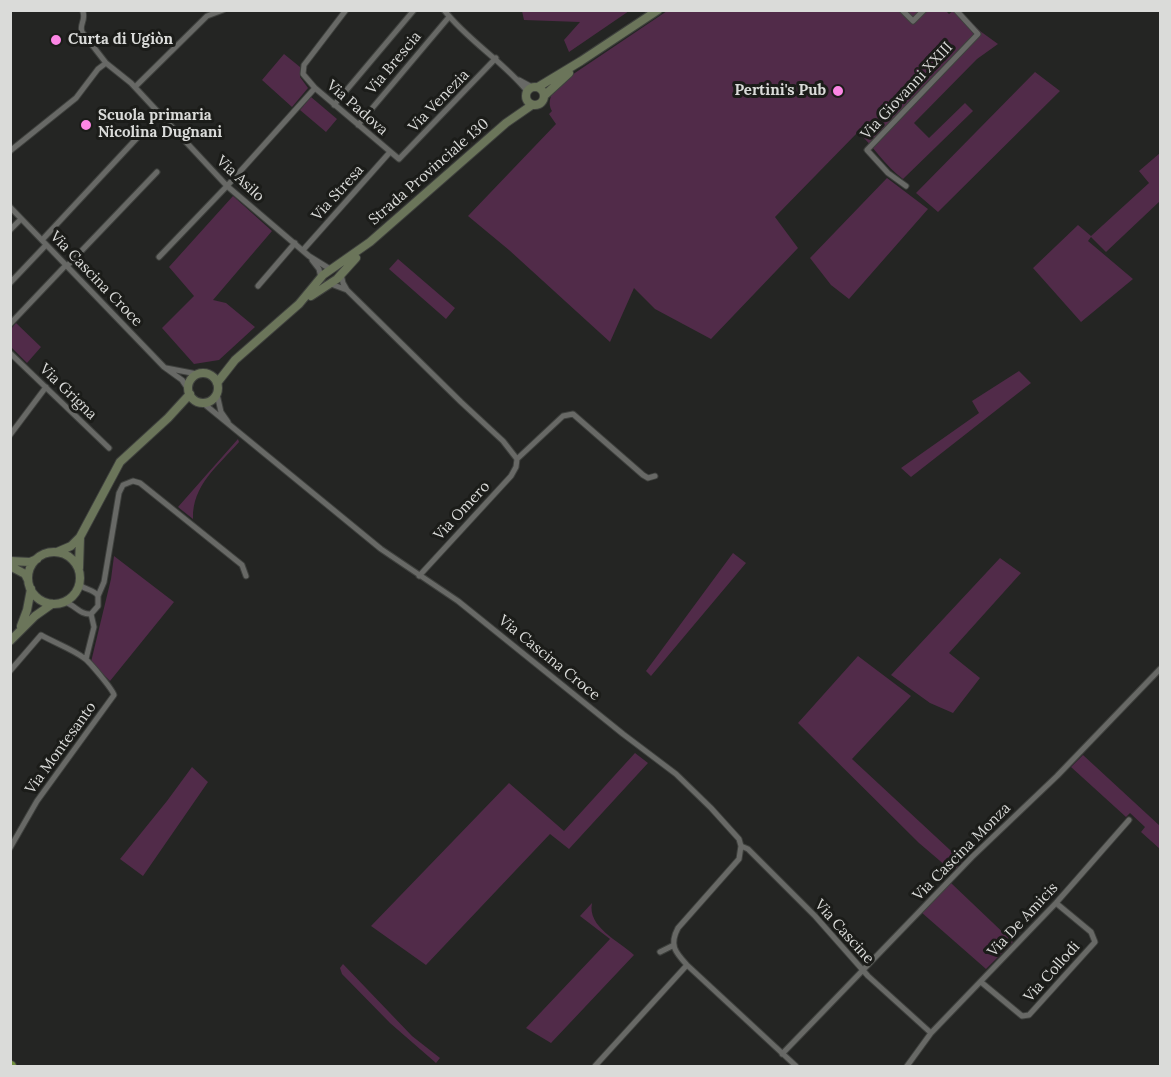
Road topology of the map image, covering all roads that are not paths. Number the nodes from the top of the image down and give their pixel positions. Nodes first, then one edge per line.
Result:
1 (223, 10) edge
2 (345, 10) edge
3 (414, 10) edge
4 (444, 10) edge
5 (658, 10) edge
6 (902, 10) edge
7 (924, 10) edge
8 (956, 10) edge
9 (83, 12) edge
10 (449, 17) junction
11 (496, 58) junction
12 (581, 61) junction
13 (106, 63) junction
14 (135, 87) junction
15 (315, 88) junction
16 (531, 90) junction
17 (545, 95) junction
18 (334, 105) junction
19 (532, 105) junction
20 (506, 123) junction
21 (358, 125) junction
22 (137, 138) dead end
23 (10, 151) edge
24 (390, 152) junction
25 (399, 159) joint
26 (157, 172) dead end
27 (227, 186) junction
28 (906, 186) dead end
29 (10, 207) edge
30 (21, 219) junction
31 (10, 230) edge
32 (44, 242) junction
33 (370, 242) junction
34 (295, 243) junction
35 (303, 250) junction
36 (309, 256) junction
37 (159, 257) dead end
38 (67, 266) junction
39 (330, 269) junction
40 (341, 274) junction
41 (321, 278) junction
42 (10, 283) edge
43 (331, 284) junction
44 (258, 286) dead end
45 (347, 290) junction
46 (299, 304) junction
47 (10, 324) edge
48 (10, 353) edge
49 (235, 360) junction
50 (164, 367) junction
51 (197, 374) junction
52 (210, 375) junction
53 (218, 383) junction
54 (46, 387) junction
55 (189, 392) junction
56 (217, 394) junction
57 (200, 403) junction
58 (168, 418) junction
59 (231, 425) junction
60 (10, 435) edge
61 (109, 448) dead end
62 (517, 459) junction
63 (655, 476) dead end
64 (80, 537) junction
65 (57, 552) junction
66 (38, 558) junction
67 (10, 561) edge
68 (10, 566) edge
69 (79, 569) junction
70 (246, 576) dead end
71 (419, 576) junction
72 (30, 585) junction
73 (80, 585) junction
74 (95, 593) junction
75 (65, 602) junction
76 (52, 604) junction
77 (91, 614) junction
78 (20, 629) junction
79 (10, 641) edge
80 (86, 659) junction
81 (1161, 669) edge
82 (10, 671) edge
83 (1129, 820) dead end
84 (741, 846) junction
85 (10, 848) edge
86 (1056, 903) junction
87 (672, 946) junction
88 (660, 952) dead end
89 (687, 965) junction
90 (863, 969) junction
91 (981, 982) junction
92 (931, 1033) junction
93 (782, 1054) junction
94 (596, 1066) edge
95 (794, 1066) edge
96 (907, 1066) edge

1 - 14 street
2 - 15 street, Via Padova
3 - 18 street
4 - 10 street
5 - 12 street
6 - 7 street
8 - 28 street, Via Giovanni XXIII
9 - 13 street, Via Asilo
10 - 11 street
10 - 21 street, Via Brescia
11 - 16 street
11 - 25 street, Via Venezia
12 - 16 street
12 - 17 street
13 - 14 street, Via Asilo
13 - 23 street
14 - 27 street, Via Asilo
15 - 18 street, Via Padova
15 - 27 street
16 - 17 street
16 - 19 street
16 - 20 street, Strada Provinciale 130
17 - 19 street
18 - 21 street, Via Padova
19 - 20 street, Strada Provinciale 130
20 - 33 street, Strada Provinciale 130
21 - 24 street, Via Padova
22 - 32 street
24 - 25 street, Via Padova
24 - 35 street, Via Stresa
26 - 38 street
27 - 34 street, Via Asilo
27 - 37 street
29 - 30 street, Via Cascina Croce
30 - 31 street
30 - 32 street, Via Cascina Croce
32 - 38 street, Via Cascina Croce
32 - 42 street
33 - 39 street, Strada Provinciale 130
33 - 40 street, Strada Provinciale 130
34 - 35 street, Via Asilo
34 - 44 street
35 - 36 street, Via Asilo
36 - 39 street, Via Asilo
36 - 41 street, Via Asilo
38 - 47 street
38 - 50 street, Via Cascina Croce
39 - 41 street, Strada Provinciale 130
40 - 43 street, Strada Provinciale 130
40 - 45 street
41 - 46 street, Strada Provinciale 130
43 - 45 street
43 - 46 street, Strada Provinciale 130
45 - 62 street
46 - 49 street, Strada Provinciale 130
48 - 54 street, Via Grigna
49 - 52 street, Strada Provinciale 130
49 - 53 street, Strada Provinciale 130
50 - 51 street
50 - 55 street, Via Cascina Croce
51 - 52 street
51 - 55 street
52 - 53 street
53 - 56 street
54 - 60 street
54 - 61 street, Via Grigna
55 - 57 street
55 - 58 street
56 - 57 street
56 - 59 street, Via Cascina Croce
57 - 58 street
57 - 59 street, Via Cascina Croce
58 - 64 street
59 - 71 street, Via Cascina Croce
62 - 63 street, Via Omero
62 - 71 street, Via Omero
64 - 65 street
64 - 69 street
65 - 66 street
65 - 69 street
66 - 67 street
66 - 72 street
68 - 72 street
69 - 73 street
70 - 74 street
71 - 84 street, Via Cascina Croce
72 - 76 street
72 - 78 street
73 - 74 street
73 - 75 street
74 - 77 street
75 - 76 street
75 - 77 street
76 - 78 street
77 - 80 street
78 - 79 street
80 - 82 street, Via Montesanto
80 - 85 street, Via Montesanto
81 - 90 street, Via Cascina Monza
83 - 86 street, Via De Amicis
84 - 87 street
84 - 90 street, Via Cascine
86 - 91 street, Via De Amicis
86 - 91 street, Via Collodi
87 - 88 street
87 - 89 street
89 - 93 street
89 - 94 street
90 - 92 street, Via Cascine
90 - 93 street, Via Cascina Monza
91 - 92 street, Via De Amicis
92 - 96 street, Via De Amicis
93 - 95 street

